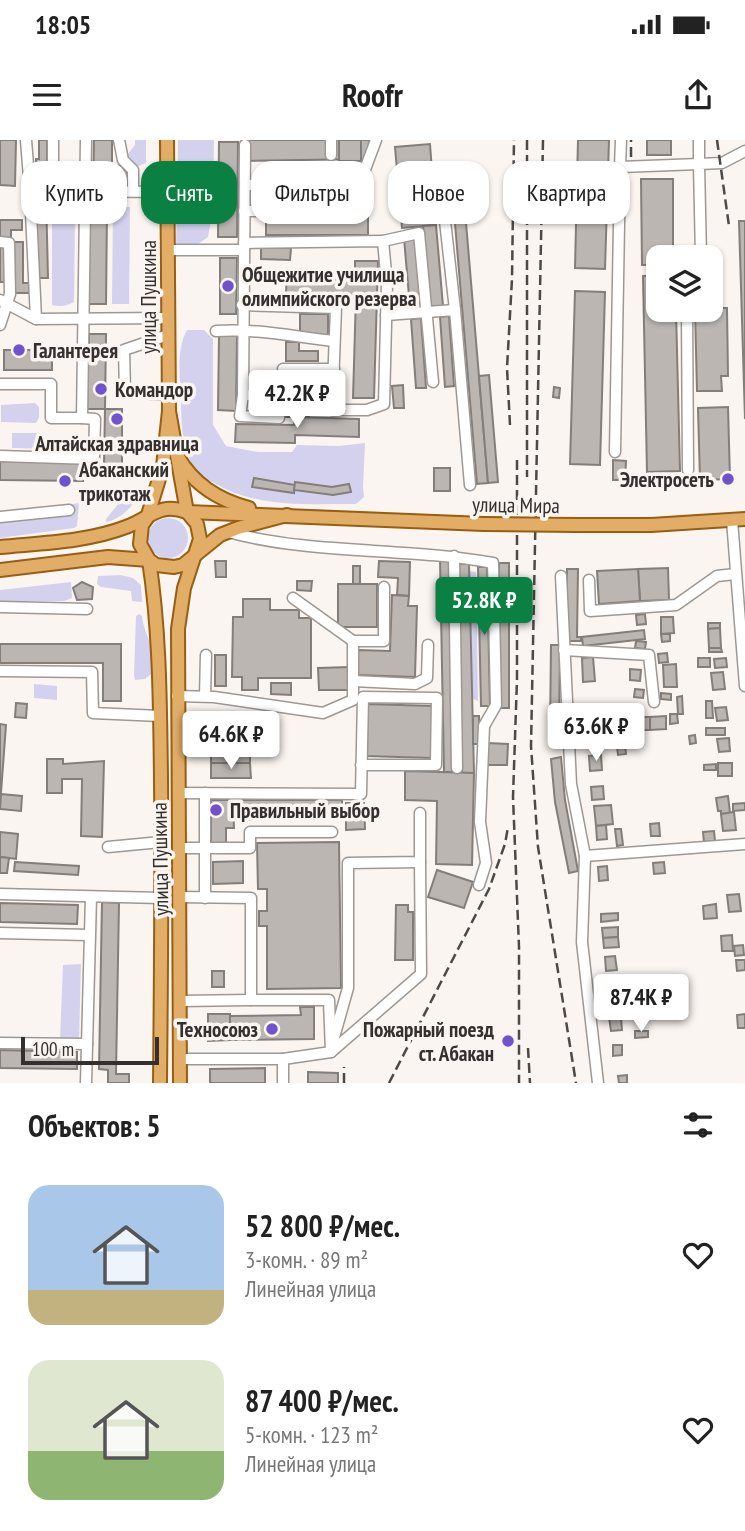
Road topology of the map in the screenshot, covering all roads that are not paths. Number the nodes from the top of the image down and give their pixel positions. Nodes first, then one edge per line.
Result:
1 (26, 140) edge
2 (53, 140) edge
3 (86, 140) edge
4 (119, 140) edge
5 (167, 140) edge
6 (331, 140) edge
7 (376, 140) edge
8 (621, 140) edge
9 (699, 140) edge
10 (245, 145) dead end
11 (745, 151) edge
12 (331, 155) dead end
13 (28, 161) edge
14 (53, 161) edge
15 (86, 161) edge
16 (167, 161) edge
17 (620, 161) edge
18 (699, 164) junction
19 (630, 167) edge
20 (244, 185) junction
21 (127, 191) edge
22 (133, 191) junction
23 (141, 191) edge
24 (244, 211) junction
25 (251, 211) edge
26 (32, 224) edge
27 (84, 224) edge
28 (167, 224) edge
29 (445, 224) edge
30 (619, 224) edge
31 (383, 241) junction
32 (0, 243) edge
33 (701, 245) edge
34 (244, 247) junction
35 (167, 250) junction
36 (3, 301) edge
37 (242, 305) junction
38 (455, 310) junction
39 (427, 312) junction
40 (386, 315) junction
41 (167, 318) junction
42 (36, 319) junction
43 (83, 319) junction
44 (687, 322) edge
45 (0, 325) edge
46 (243, 329) junction
47 (216, 331) dead end
48 (167, 335) junction
49 (334, 341) junction
50 (283, 369) dead end
51 (334, 369) junction
52 (433, 382) dead end
53 (0, 384) edge
54 (169, 395) junction
55 (243, 395) junction
56 (280, 395) junction
57 (333, 400) junction
58 (169, 411) junction
59 (82, 418) junction
60 (615, 452) dead end
61 (175, 453) junction
62 (0, 456) edge
63 (688, 470) dead end
64 (470, 485) dead end
65 (69, 510) dead end
66 (187, 512) junction
67 (287, 516) junction
68 (0, 517) edge
69 (147, 518) junction
70 (738, 519) edge
71 (228, 532) junction
72 (0, 547) edge
73 (196, 552) junction
74 (454, 556) junction
75 (149, 559) junction
76 (0, 570) edge
77 (736, 574) junction
78 (561, 576) dead end
79 (589, 580) dead end
80 (384, 587) dead end
81 (293, 598) dead end
82 (0, 607) edge
83 (87, 609) dead end
84 (353, 641) junction
85 (428, 645) dead end
86 (564, 650) junction
87 (206, 655) dead end
88 (0, 671) edge
89 (353, 681) junction
90 (745, 686) edge
91 (177, 696) junction
92 (205, 696) junction
93 (654, 702) dead end
94 (160, 716) junction
95 (362, 765) junction
96 (457, 768) dead end
97 (178, 793) junction
98 (205, 793) junction
99 (420, 813) dead end
100 (332, 832) dead end
101 (161, 842) junction
102 (745, 844) edge
103 (108, 847) dead end
104 (180, 848) junction
105 (205, 848) junction
106 (585, 856) junction
107 (420, 862) junction
108 (478, 885) dead end
109 (0, 894) edge
110 (91, 897) junction
111 (180, 897) junction
112 (161, 898) junction
113 (205, 898) junction
114 (0, 933) edge
115 (89, 934) junction
116 (251, 1000) junction
117 (180, 1001) junction
118 (0, 1043) edge
119 (87, 1044) junction
120 (331, 1052) junction
121 (180, 1059) junction
122 (283, 1059) junction
123 (86, 1083) edge
124 (160, 1083) edge
125 (180, 1083) edge
126 (283, 1083) edge
127 (598, 1083) edge

1 - 13 street
2 - 14 street
3 - 15 street
4 - 22 street
5 - 16 main road, улица Пушкина
6 - 12 street
7 - 20 street
8 - 17 street
9 - 18 street
10 - 20 street
11 - 18 street
18 - 19 street
18 - 33 street
20 - 24 street
21 - 22 street
22 - 23 street
24 - 25 street
24 - 34 street
26 - 42 street
27 - 43 street
28 - 35 main road, улица Пушкина
29 - 38 street
30 - 60 street
31 - 34 street
31 - 39 street
31 - 40 street
32 - 36 street
34 - 35 street
34 - 37 street
35 - 41 main road, улица Пушкина
36 - 42 street
36 - 45 street
37 - 46 street
37 - 49 street
38 - 39 street
38 - 64 street
39 - 40 street
39 - 52 street
40 - 57 street
41 - 43 street
41 - 48 main road, улица Пушкина
42 - 43 street
43 - 59 street
44 - 63 street
46 - 47 street
46 - 49 street
46 - 55 street
48 - 54 main road, улица Пушкина
48 - 54 street
49 - 51 street
50 - 51 street
51 - 57 street
53 - 59 street
54 - 58 main road, улица Пушкина
55 - 56 street
55 - 56 street
56 - 57 street
58 - 61 main road
58 - 69 main road
59 - 62 street
61 - 66 main road
61 - 67 main road
65 - 68 street
66 - 67 main road
66 - 69 main road
66 - 73 main road
67 - 70 main road, улица Мира, bridge
67 - 71 main road
69 - 72 main road
69 - 75 main road
70 - 77 street
71 - 73 main road
71 - 74 street
73 - 75 main road
73 - 91 main road, улица Пушкина
74 - 96 street
74 - 108 street
75 - 76 main road
75 - 94 main road, улица Пушкина
77 - 79 street
77 - 90 street
78 - 86 street
80 - 84 street
81 - 84 street
82 - 83 street
84 - 89 street
85 - 89 street
86 - 93 street
86 - 106 street
87 - 92 street
88 - 94 street
89 - 92 street
91 - 92 street
91 - 97 main road, улица Пушкина
94 - 101 main road, улица Пушкина
95 - 95 street
95 - 98 street
97 - 98 street
97 - 104 main road, улица Пушкина
98 - 105 street
99 - 107 street
100 - 105 street
101 - 103 street
101 - 112 main road, улица Пушкина
102 - 106 street
104 - 105 street
104 - 111 main road, улица Пушкина
105 - 113 street
106 - 127 street
107 - 120 street
107 - 120 street
109 - 110 street
110 - 112 street
110 - 115 street
111 - 113 street
111 - 117 main road, улица Пушкина
112 - 124 main road, улица Пушкина
113 - 116 street
114 - 115 street
115 - 119 street
116 - 117 street
116 - 120 street
117 - 121 main road, улица Пушкина
118 - 119 street
119 - 123 street
120 - 122 street
121 - 122 street
121 - 125 main road, улица Пушкина
122 - 126 street

